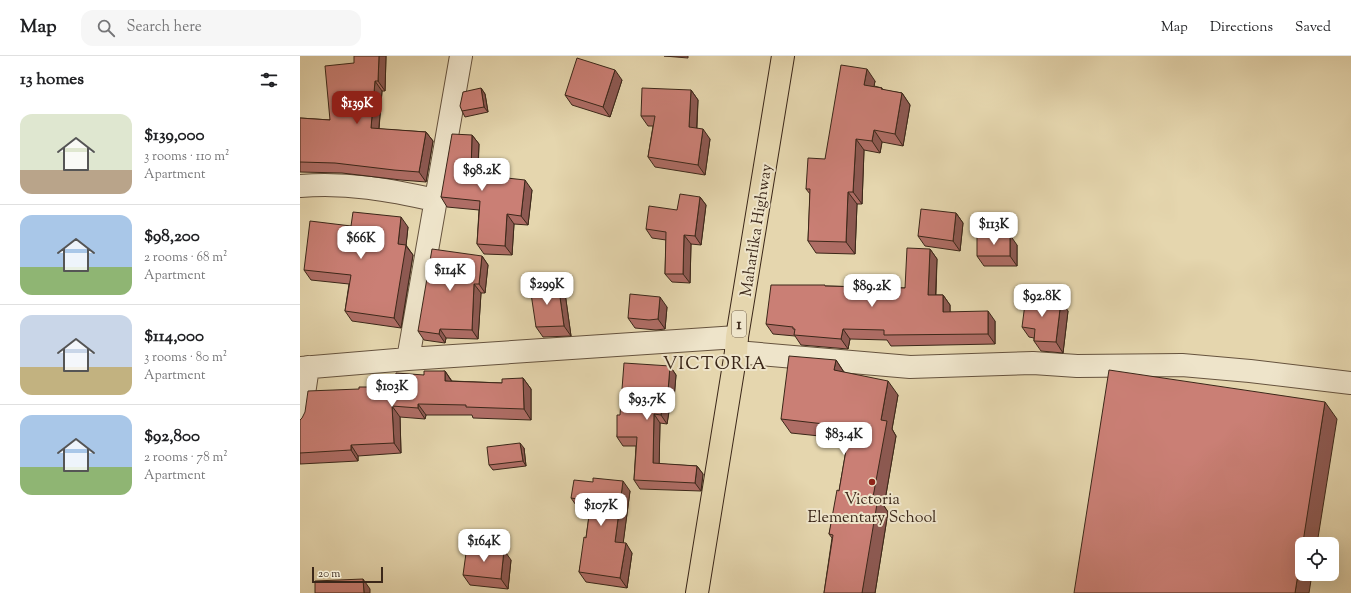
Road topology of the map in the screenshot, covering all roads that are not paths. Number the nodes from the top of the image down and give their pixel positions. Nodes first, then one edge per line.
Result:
1 (462, 56) edge
2 (783, 56) edge
3 (300, 186) edge
4 (435, 200) junction
5 (737, 344) junction
6 (408, 358) junction
7 (304, 368) edge
8 (1351, 383) edge
9 (300, 422) edge
10 (697, 593) edge

1 - 4 street
2 - 5 highway, Maharlika Highway / 1
3 - 4 street
4 - 6 street
5 - 6 street
5 - 8 street
5 - 10 highway, Maharlika Highway / 1
6 - 7 street
7 - 9 street

